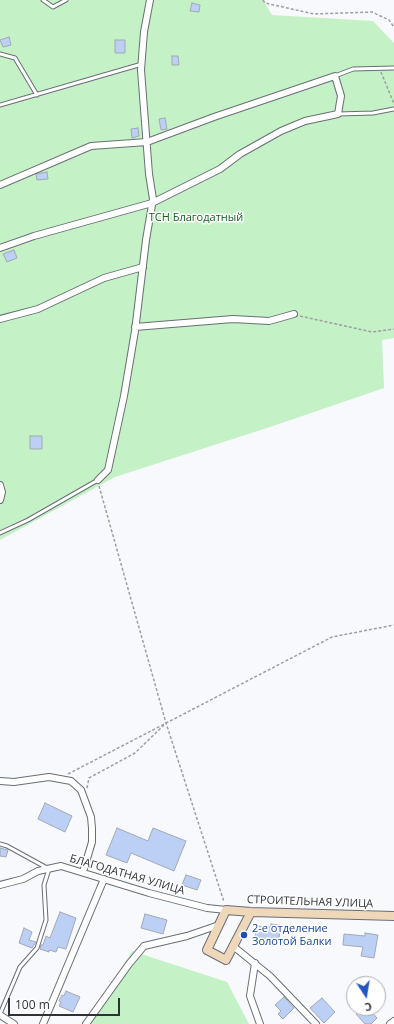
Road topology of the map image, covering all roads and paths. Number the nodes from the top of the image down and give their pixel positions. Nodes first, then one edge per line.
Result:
1 (43, 0) edge
2 (66, 0) edge
3 (150, 0) edge
4 (263, 0) edge
5 (394, 27) edge
6 (0, 54) edge
7 (142, 64) junction
8 (394, 68) edge
9 (380, 69) junction
10 (335, 76) junction
11 (37, 94) junction
12 (394, 104) edge
13 (0, 105) edge
14 (394, 109) edge
15 (338, 114) junction
16 (147, 142) junction
17 (0, 184) edge
18 (152, 203) junction
19 (0, 248) edge
20 (143, 268) junction
21 (294, 314) joint
22 (0, 318) edge
23 (135, 327) junction
24 (394, 329) edge
25 (98, 480) junction
26 (0, 485) edge
27 (0, 500) edge
28 (0, 533) edge
29 (394, 625) edge
30 (166, 723) junction
31 (59, 779) junction
32 (0, 781) edge
33 (85, 800) junction
34 (0, 844) edge
35 (49, 869) junction
36 (83, 872) junction
37 (104, 879) junction
38 (1, 885) edge
39 (226, 910) junction
40 (251, 912) junction
41 (394, 916) edge
42 (219, 925) junction
43 (233, 946) junction
44 (255, 963) junction
45 (0, 1014) edge
46 (394, 1021) edge
47 (14, 1024) edge
48 (44, 1024) edge
49 (86, 1024) edge
50 (260, 1024) edge
51 (316, 1024) edge
52 (390, 1024) edge

1 - 2 lane
3 - 7 street
4 - 5 path
6 - 11 lane
7 - 11 lane
7 - 16 street
8 - 9 lane
9 - 10 lane
9 - 12 path
10 - 15 street
10 - 16 street
11 - 13 lane
14 - 15 lane
15 - 18 street
16 - 17 street
16 - 18 street
18 - 19 street
18 - 20 street
20 - 22 street
20 - 23 street
21 - 23 street
21 - 24 path
23 - 25 street
25 - 28 lane
25 - 30 path
26 - 27 street
29 - 30 path
30 - 31 path
30 - 33 path
30 - 39 path
31 - 32 street
31 - 33 street
33 - 36 street
34 - 35 lane
35 - 36 street, БЛАГОДАТНАЯ УЛИЦА
35 - 38 street, БЛАГОДАТНАЯ УЛИЦА
35 - 45 lane
36 - 37 street, БЛАГОДАТНАЯ УЛИЦА
37 - 39 street, БЛАГОДАТНАЯ УЛИЦА
37 - 48 street
39 - 40 street, СТРОИТЕЛЬНАЯ УЛИЦА
39 - 42 street
40 - 41 street, СТРОИТЕЛЬНАЯ УЛИЦА
40 - 43 street
42 - 43 street
42 - 49 street
43 - 44 street
44 - 50 street
44 - 51 street
45 - 47 street
46 - 52 street

